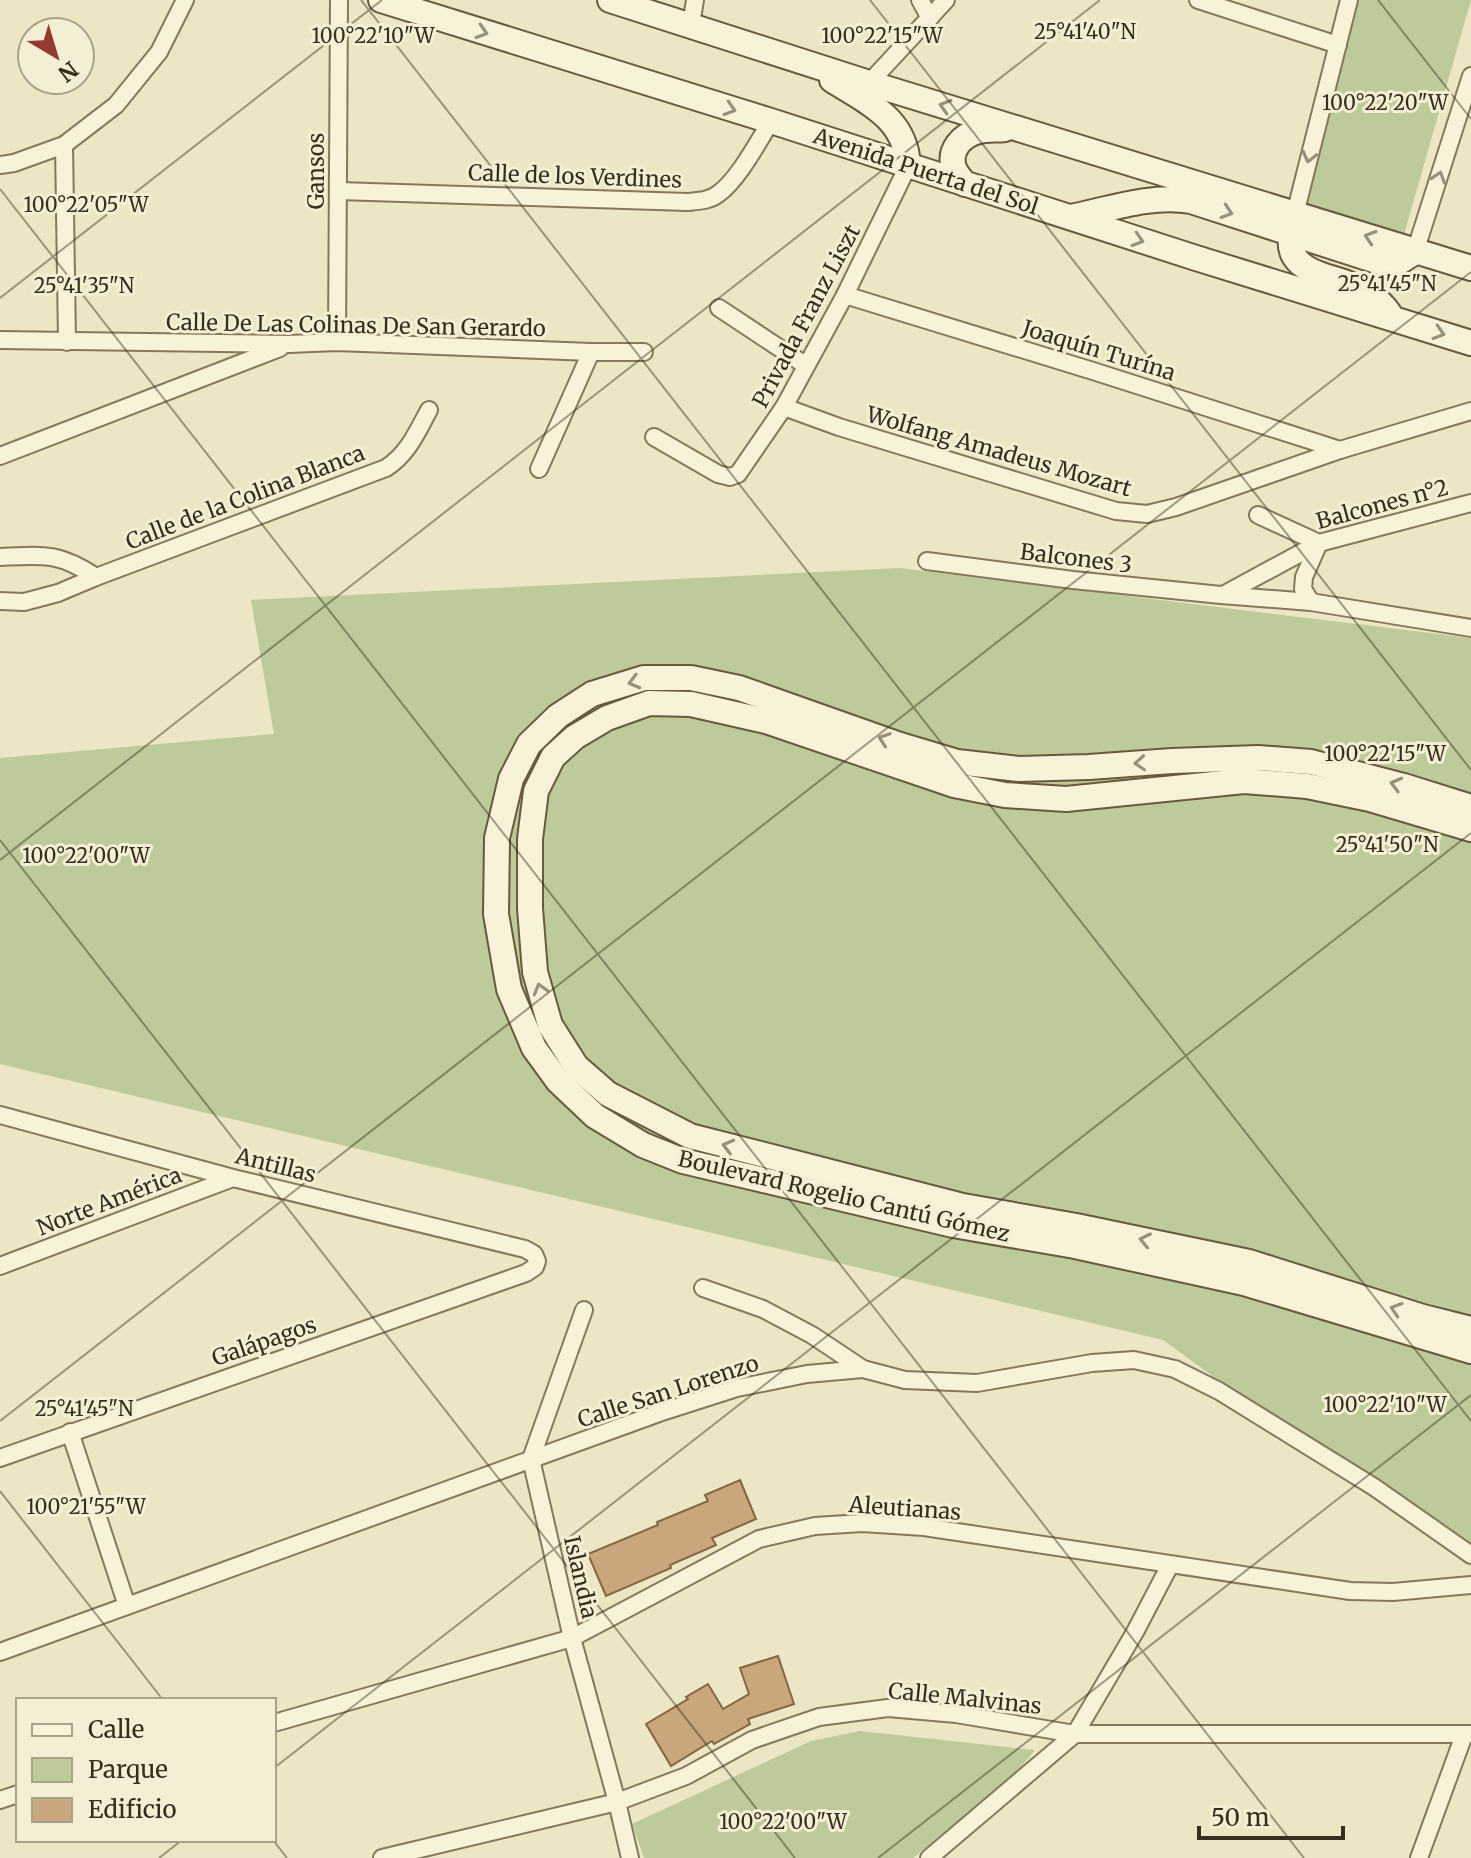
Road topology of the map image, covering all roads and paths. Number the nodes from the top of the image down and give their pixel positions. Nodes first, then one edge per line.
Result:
1 (185, 0) edge
2 (339, 0) edge
3 (381, 0) edge
4 (610, 0) edge
5 (695, 0) edge
6 (920, 0) edge
7 (946, 0) edge
8 (1198, 0) edge
9 (1349, 0) edge
10 (930, 18) junction
11 (691, 25) junction
12 (1338, 45) junction
13 (795, 58) junction
14 (1471, 76) edge
15 (869, 83) junction
16 (1464, 119) edge
17 (771, 121) junction
18 (1019, 129) junction
19 (64, 145) junction
20 (1121, 160) junction
21 (0, 165) edge
22 (908, 166) junction
23 (965, 184) junction
24 (339, 191) junction
25 (1124, 206) junction
26 (1069, 217) junction
27 (1293, 224) junction
28 (1415, 252) junction
29 (1471, 268) edge
30 (845, 295) junction
31 (719, 308) dead end
32 (1393, 319) junction
33 (0, 340) edge
34 (67, 342) junction
35 (337, 342) junction
36 (1471, 343) edge
37 (289, 344) junction
38 (591, 352) junction
39 (644, 352) dead end
40 (805, 365) junction
41 (784, 407) junction
42 (429, 410) dead end
43 (1471, 411) edge
44 (654, 437) dead end
45 (1340, 450) junction
46 (0, 456) edge
47 (539, 469) dead end
48 (1471, 503) edge
49 (1258, 515) dead end
50 (1319, 543) junction
51 (0, 557) edge
52 (927, 561) dead end
53 (96, 577) junction
54 (1221, 595) junction
55 (0, 601) edge
56 (1311, 602) junction
57 (1471, 628) edge
58 (1471, 807) edge
59 (1471, 829) edge
60 (0, 1115) edge
61 (233, 1178) junction
62 (537, 1261) joint
63 (0, 1266) edge
64 (703, 1288) dead end
65 (584, 1310) dead end
66 (1471, 1329) edge
67 (1471, 1351) edge
68 (863, 1369) junction
69 (70, 1432) junction
70 (0, 1458) edge
71 (531, 1459) junction
72 (1471, 1555) edge
73 (1170, 1565) junction
74 (1471, 1585) edge
75 (127, 1606) junction
76 (572, 1638) junction
77 (0, 1652) edge
78 (276, 1722) edge
79 (1075, 1734) junction
80 (1467, 1734) edge
81 (617, 1802) junction
82 (382, 1858) edge
83 (630, 1858) edge
84 (929, 1858) edge
85 (1419, 1858) edge

1 - 19 street
2 - 24 street, Gansos
3 -> 17 main road, Avenida Puerta del Sol
4 - 11 main road
5 - 11 street
6 - 10 street
7 - 10 street
8 - 12 street
9 - 12 street
10 - 15 street
11 - 13 main road
12 -> 27 street
13 - 15 main road
13 - 22 main road
14 - 16 street
18 -> 15 main road
28 -> 16 street
17 - 22 main road, Avenida Puerta del Sol
17 - 24 street, Calle de los Verdines
18 - 20 main road
18 - 23 main road
19 - 21 street
19 - 34 street
20 - 25 main road
20 - 27 main road
22 - 23 main road, Avenida Puerta del Sol
22 - 30 street, Privada Franz Liszt
23 - 26 main road, Avenida Puerta del Sol
24 - 35 street, Gansos
25 - 26 main road
25 -> 27 main road
26 -> 32 main road, Avenida Puerta del Sol
27 - 28 main road
27 - 32 main road
28 - 29 main road
30 - 40 street, Privada Franz Liszt
30 - 45 street, Joaquín Turína
31 - 40 street
32 -> 36 main road, Avenida Puerta del Sol
33 - 34 street, Calle De Las Colinas De San Gerardo
34 - 37 street, Calle De Las Colinas De San Gerardo
35 - 37 street, Calle De Las Colinas De San Gerardo
35 - 38 street, Calle De Las Colinas De San Gerardo
37 - 46 street
38 - 39 street, Calle De Las Colinas De San Gerardo
38 - 47 street
40 - 41 street, Privada Franz Liszt
41 - 44 street, Privada Franz Liszt
41 - 45 street, Wolfang Amadeus Mozart
42 - 53 street, Calle de la Colina Blanca
43 - 45 street, Wolfang Amadeus Mozart
48 - 50 street, Balcones n°2
49 - 50 street
50 - 54 street, Balcones n°2
50 - 56 street
51 - 53 street
52 - 54 street, Balcones 3
53 - 55 street, Calle de la Colina Blanca
54 - 56 street, Balcones 3
56 - 57 street, Balcones 3
58 -> 67 main road, Boulevard Rogelio Cantú Gómez
66 -> 59 main road, Boulevard Rogelio Cantú Gómez
60 - 61 street, Antillas
61 - 62 street, Antillas
61 - 63 street, Norte América
62 - 69 street, Galápagos
64 - 68 street
65 - 71 street
68 - 71 street, Calle San Lorenzo
68 - 72 street, Calle San Lorenzo
69 - 70 street, Galápagos
69 - 75 street
71 - 75 street, Calle San Lorenzo
71 - 76 street, Islandia
73 - 74 street, Aleutianas
73 - 76 street, Aleutianas
73 - 79 street
75 - 77 street, Calle San Lorenzo
76 - 78 street, Aleutianas
76 - 81 street, Islandia
79 - 80 street, Calle Malvinas
79 - 81 street, Calle Malvinas
79 - 84 street
80 - 85 street
81 - 82 street, Calle Malvinas
81 - 83 street, Islandia

